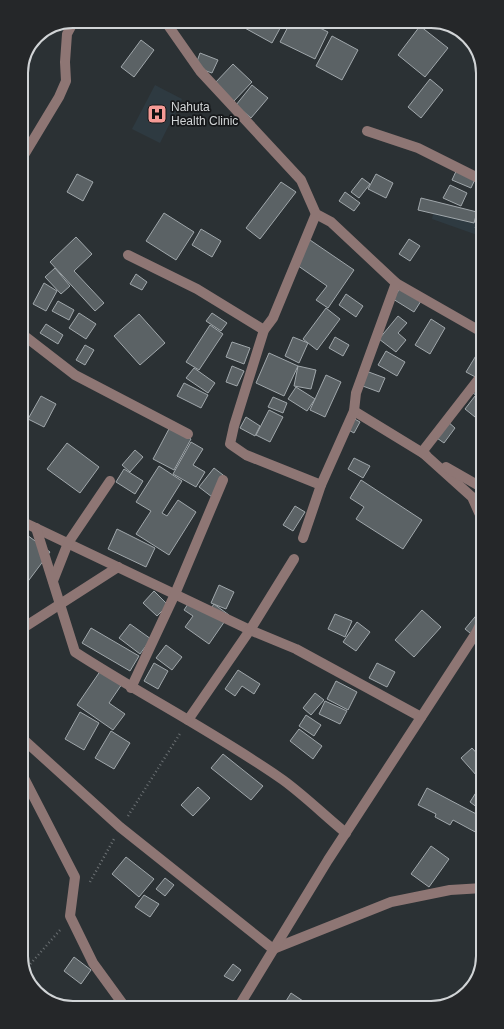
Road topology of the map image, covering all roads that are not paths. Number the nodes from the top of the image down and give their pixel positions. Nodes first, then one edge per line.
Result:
1 (70, 28) edge
2 (170, 28) edge
3 (367, 131) dead end
4 (28, 150) edge
5 (476, 177) edge
6 (316, 214) junction
7 (128, 256) dead end
8 (396, 283) junction
9 (476, 329) edge
10 (264, 330) junction
11 (28, 339) edge
12 (476, 381) edge
13 (354, 411) junction
14 (188, 434) dead end
15 (422, 452) junction
16 (223, 480) dead end
17 (110, 481) dead end
18 (476, 484) edge
19 (321, 485) junction
20 (476, 506) edge
21 (28, 524) edge
22 (36, 528) junction
23 (303, 538) dead end
24 (68, 543) junction
25 (294, 559) dead end
26 (118, 567) junction
27 (52, 581) junction
28 (176, 594) junction
29 (60, 603) junction
30 (28, 625) edge
31 (250, 630) junction
32 (476, 633) edge
33 (131, 688) junction
34 (421, 717) junction
35 (188, 720) junction
36 (28, 744) edge
37 (28, 786) edge
38 (346, 833) junction
39 (476, 888) edge
40 (273, 950) junction
41 (121, 1001) edge
42 (242, 1001) edge

1 - 4 street
2 - 6 street
3 - 5 street
6 - 8 street
6 - 10 street
7 - 10 street
8 - 9 street
8 - 13 street
10 - 19 street
11 - 14 street
12 - 15 street
13 - 15 street
13 - 19 street
15 - 18 street
15 - 20 street
16 - 28 street
17 - 24 street
19 - 23 street
21 - 22 street
22 - 24 street
22 - 27 street
24 - 26 street
24 - 27 street
25 - 31 street
26 - 28 street
26 - 29 street
27 - 29 street
28 - 31 street
28 - 33 street
29 - 30 street
29 - 33 street
31 - 34 street
31 - 35 street
32 - 34 street
33 - 35 street
34 - 38 street
35 - 38 street
36 - 40 street
37 - 41 street
38 - 40 street
39 - 40 street
40 - 42 street

